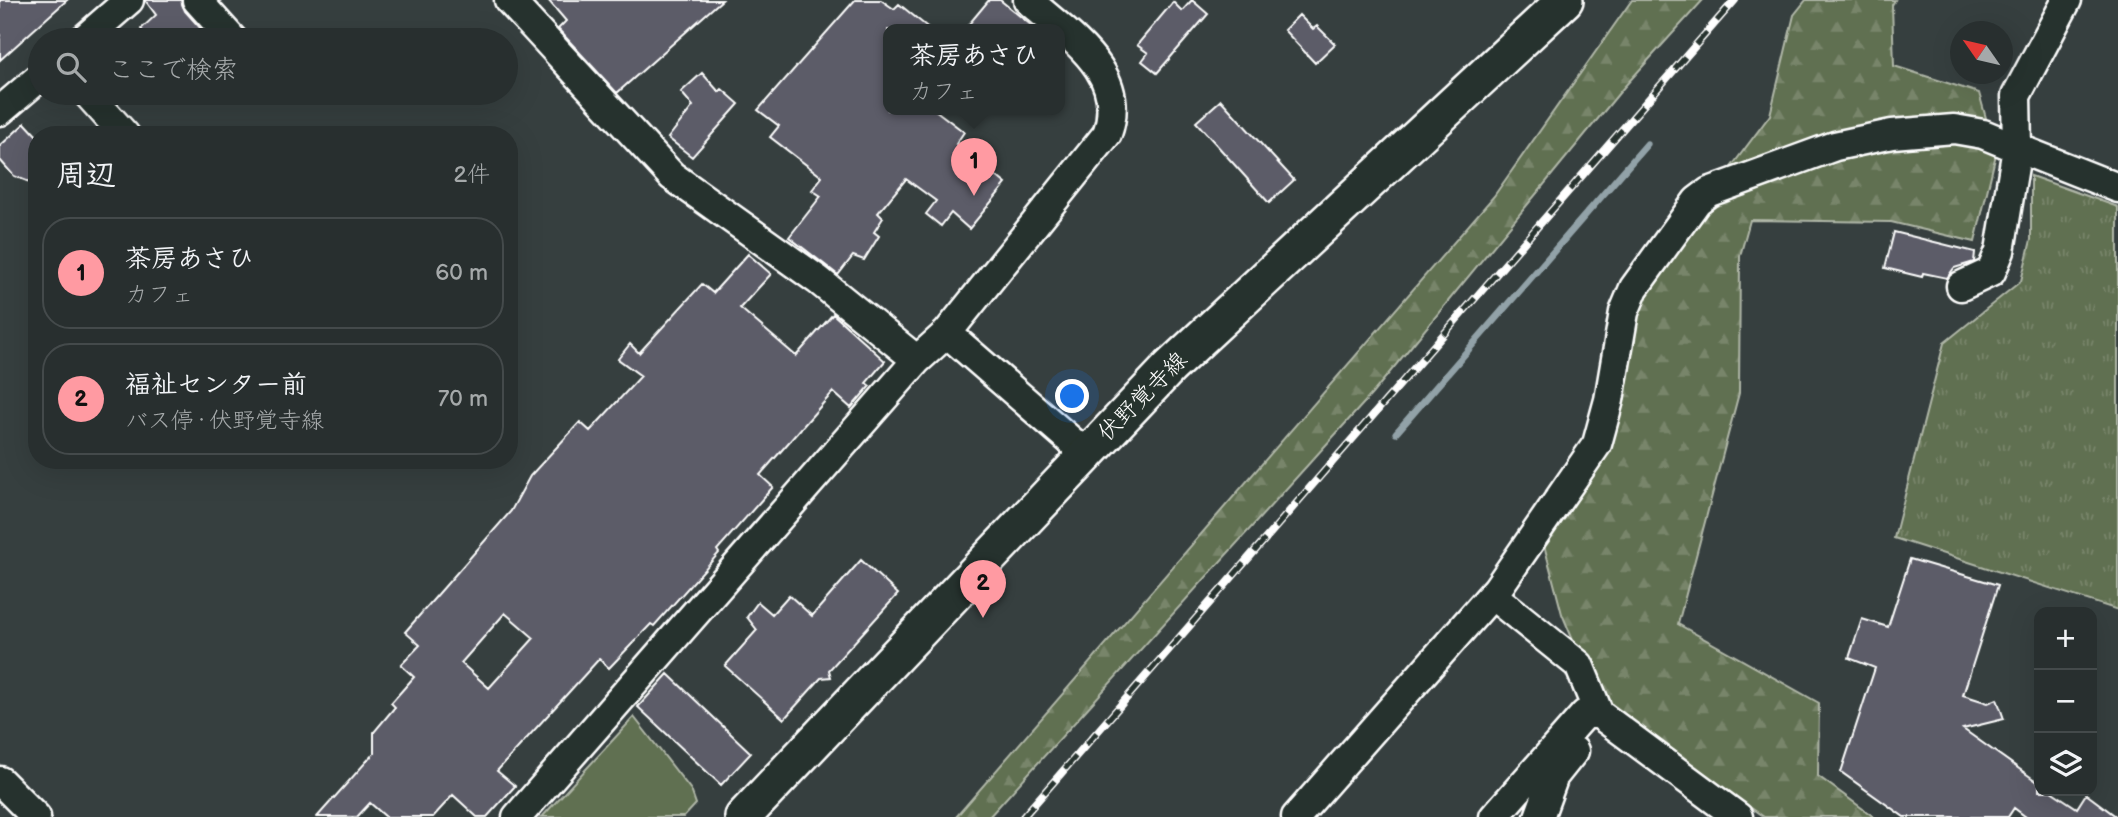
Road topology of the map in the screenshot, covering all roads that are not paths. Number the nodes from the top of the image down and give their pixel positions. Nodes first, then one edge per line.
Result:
1 (129, 0) edge
2 (198, 0) edge
3 (509, 0) edge
4 (1028, 0) edge
5 (1565, 0) edge
6 (2067, 0) edge
7 (1054, 24) edge
8 (97, 28) edge
9 (222, 28) edge
10 (1065, 34) edge
11 (28, 87) edge
12 (98, 105) edge
13 (0, 111) edge
14 (117, 126) edge
15 (2017, 148) junction
16 (2118, 188) edge
17 (1961, 286) dead end
18 (947, 333) junction
19 (917, 360) junction
20 (1085, 453) junction
21 (1492, 595) junction
22 (1599, 714) junction
23 (0, 781) edge
24 (36, 817) edge
25 (517, 817) edge
26 (743, 817) edge
27 (1296, 817) edge
28 (1494, 817) edge
29 (1539, 817) edge
30 (1738, 817) edge

1 - 8 street
2 - 9 street
3 - 19 street
4 - 7 street
5 - 20 main road, 伏野覚寺線
6 - 15 street
10 - 18 street
11 - 13 street
12 - 14 street
15 - 16 street
15 - 17 street
15 - 21 street
18 - 19 street
18 - 20 street
19 - 25 street
20 - 26 main road, 伏野覚寺線
21 - 22 street
21 - 27 street
22 - 28 street
22 - 29 street
22 - 30 street
23 - 24 street

